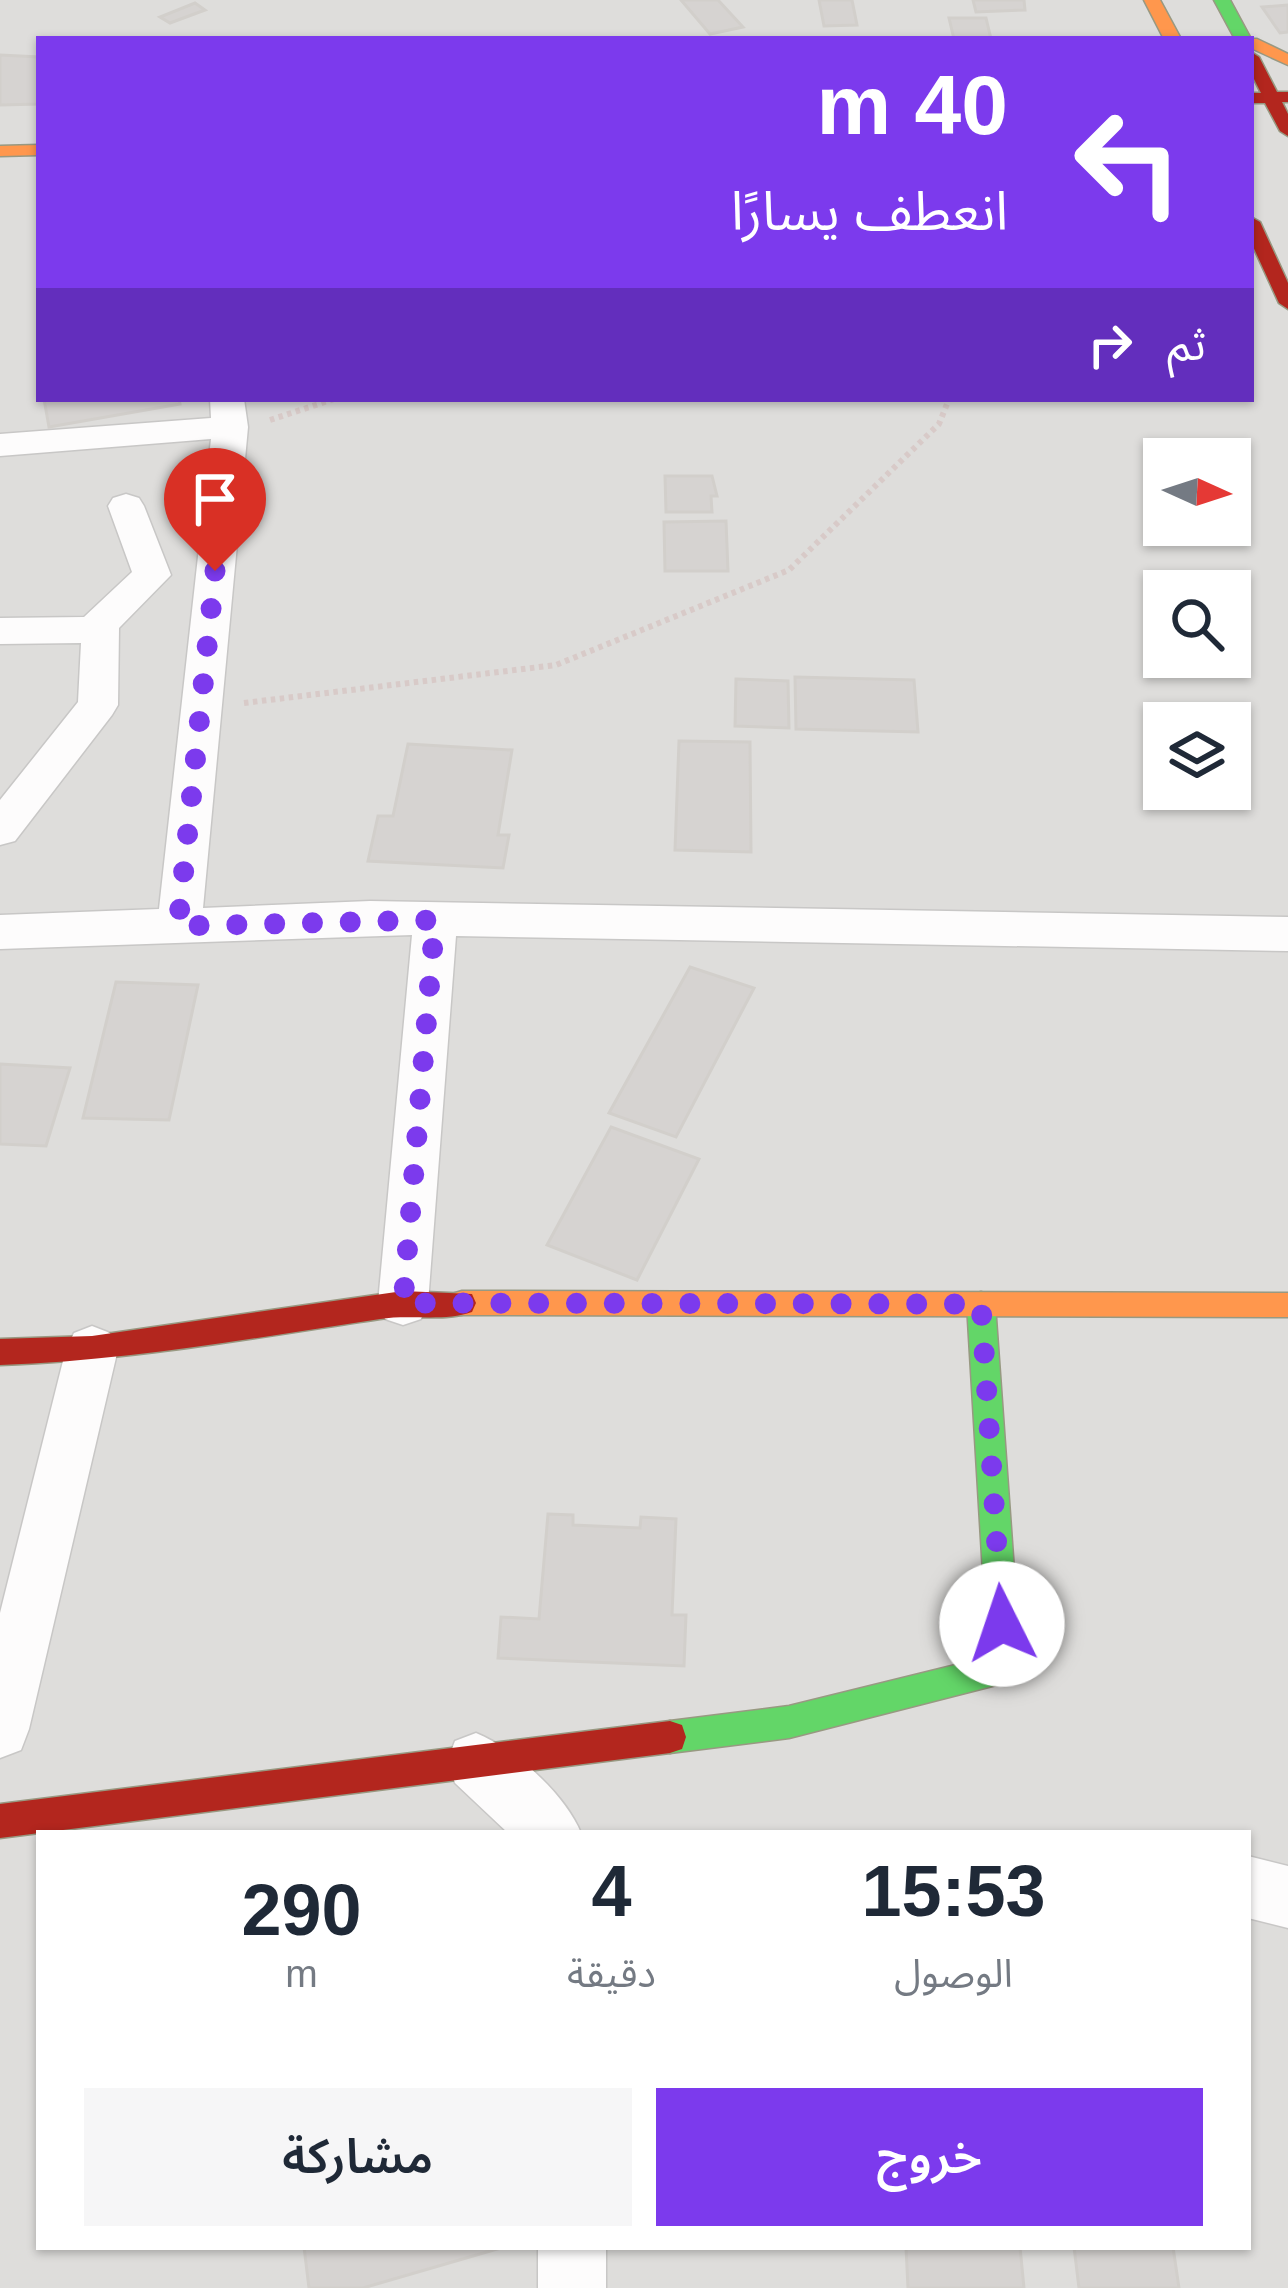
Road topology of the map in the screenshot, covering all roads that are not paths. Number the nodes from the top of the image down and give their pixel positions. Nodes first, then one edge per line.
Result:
1 (1152, 0) edge
2 (1222, 0) edge
3 (1171, 36) edge
4 (1242, 36) edge
5 (1254, 46) edge
6 (1288, 60) edge
7 (1254, 61) edge
8 (1270, 97) edge
9 (1288, 133) edge
10 (1254, 136) edge
11 (36, 150) edge
12 (0, 151) edge
13 (1254, 229) edge
14 (1288, 303) edge
15 (228, 420) edge
16 (177, 431) junction
17 (0, 445) edge
18 (0, 460) edge
19 (126, 506) dead end
20 (94, 630) junction
21 (0, 631) edge
22 (0, 830) edge
23 (435, 920) junction
24 (178, 926) junction
25 (0, 932) edge
26 (1288, 934) edge
27 (403, 1303) junction
28 (981, 1304) junction
29 (1288, 1305) edge
30 (92, 1349) junction
31 (0, 1352) edge
32 (0, 1730) edge
33 (476, 1762) junction
34 (0, 1822) edge
35 (547, 1830) edge
36 (1251, 1888) edge
37 (1288, 1897) edge
38 (572, 2250) edge
39 (572, 2288) edge

1 - 3 main road
2 - 4 main road
5 - 6 main road
7 - 8 main road
8 - 9 main road
9 - 10 main road
11 - 12 main road
13 - 14 main road
15 - 16 street
15 - 24 street
16 - 17 street
16 - 18 street
19 - 20 street
20 - 21 street
20 - 22 street
23 - 24 street
23 - 26 street
23 - 27 street
24 - 25 street
27 - 28 main road
27 - 30 main road
28 - 29 main road
28 - 33 main road
30 - 31 main road
30 - 32 street
33 - 34 main road
33 - 35 street
36 - 37 street
38 - 39 street

